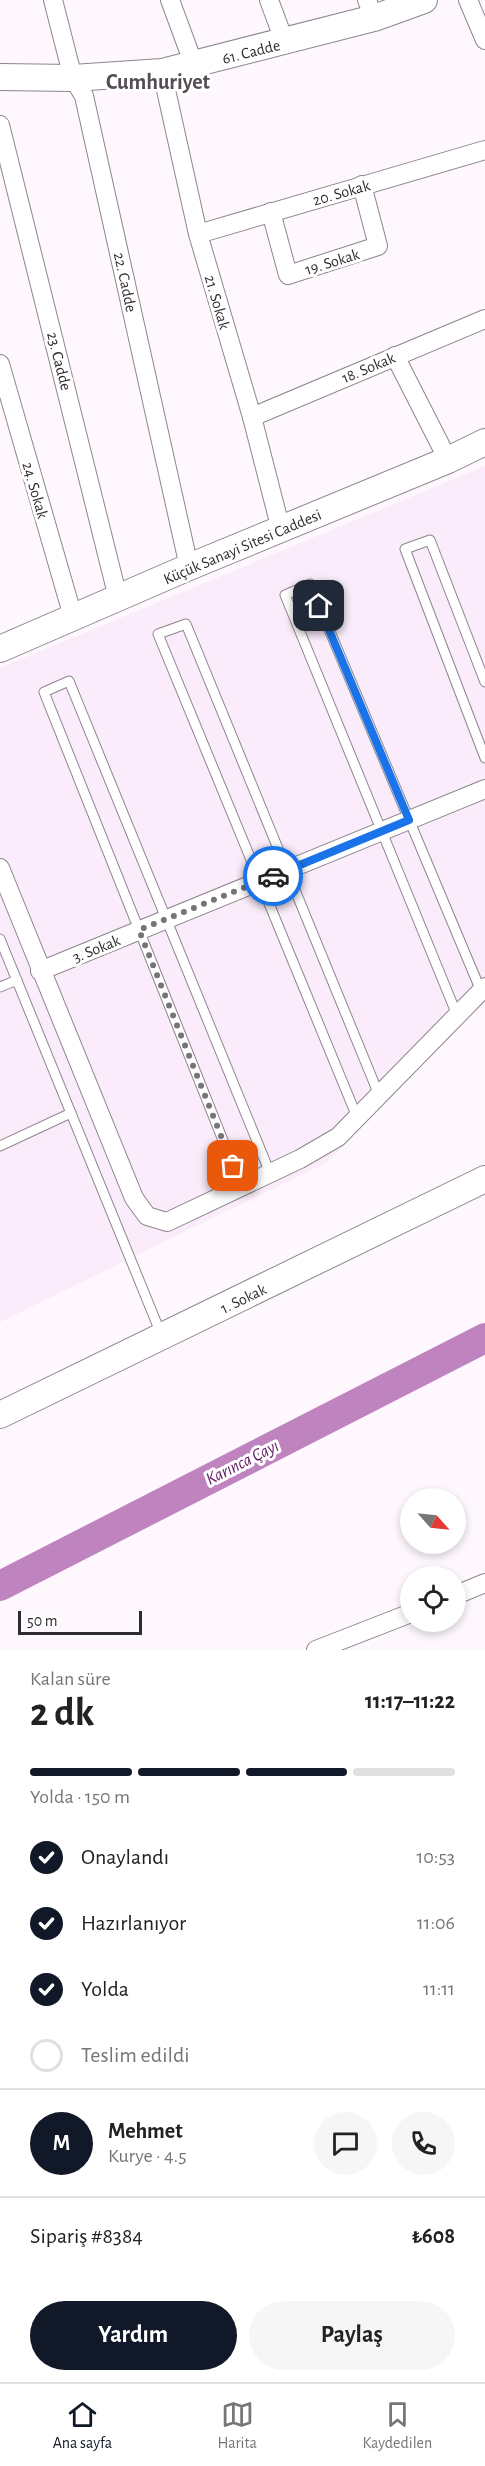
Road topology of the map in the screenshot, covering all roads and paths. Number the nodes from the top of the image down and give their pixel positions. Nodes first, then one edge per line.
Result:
1 (53, 0) edge
2 (170, 0) edge
3 (269, 0) edge
4 (424, 0) edge
5 (468, 0) edge
6 (370, 9) edge
7 (485, 40) edge
8 (285, 43) junction
9 (194, 65) junction
10 (162, 72) junction
11 (0, 77) edge
12 (74, 78) junction
13 (0, 125) edge
14 (485, 150) edge
15 (362, 186) junction
16 (271, 212) junction
17 (198, 234) junction
18 (485, 319) edge
19 (395, 356) junction
20 (0, 365) edge
21 (252, 417) junction
22 (485, 442) edge
23 (448, 460) junction
24 (281, 530) junction
25 (189, 567) junction
26 (118, 598) junction
27 (73, 617) junction
28 (0, 650) edge
29 (485, 682) edge
30 (485, 758) edge
31 (485, 789) edge
32 (409, 820) junction
33 (382, 831) junction
34 (0, 868) edge
35 (287, 870) junction
36 (260, 881) junction
37 (167, 919) junction
38 (139, 930) junction
39 (0, 939) edge
40 (40, 971) junction
41 (17, 980) junction
42 (0, 987) edge
43 (483, 989) edge
44 (457, 1015) junction
45 (379, 1095) junction
46 (71, 1113) junction
47 (357, 1117) junction
48 (0, 1146) edge
49 (270, 1173) junction
50 (485, 1179) edge
51 (242, 1188) junction
52 (162, 1337) junction
53 (0, 1415) edge
54 (485, 1583) edge
55 (466, 1591) edge
56 (400, 1616) edge
57 (316, 1650) edge

1 - 12 street, 22. Cadde
2 - 9 street
3 - 8 street
4 - 6 street, 61. Cadde
5 - 7 street
6 - 8 street, 61. Cadde
8 - 9 street, 61. Cadde
9 - 10 street, 61. Cadde
10 - 12 street, 61. Cadde
10 - 17 street, 21. Sokak
11 - 12 street, 61. Cadde
12 - 25 street, 22. Cadde
13 - 26 street, 23. Cadde
14 - 15 street, 20. Sokak
15 - 16 street, 20. Sokak
15 - 16 street, 19. Sokak
16 - 17 street, 20. Sokak
17 - 21 street, 21. Sokak
18 - 19 street, 18. Sokak
19 - 21 street, 18. Sokak
19 - 23 street
20 - 27 street, 24. Sokak
21 - 24 street, 21. Sokak
22 - 23 street, Küçük Sanayi Sitesi Caddesi
23 - 24 street, Küçük Sanayi Sitesi Caddesi
24 - 25 street, Küçük Sanayi Sitesi Caddesi
25 - 26 street, Küçük Sanayi Sitesi Caddesi
26 - 27 street, Küçük Sanayi Sitesi Caddesi
27 - 28 street, Küçük Sanayi Sitesi Caddesi
29 - 30 lane
31 - 32 street, 3. Sokak
32 - 33 street, 3. Sokak
32 - 33 lane
32 - 43 lane
33 - 35 street, 3. Sokak
33 - 44 lane
34 - 40 street
35 - 36 street, 3. Sokak
35 - 36 lane
35 - 45 lane
36 - 37 street, 3. Sokak
36 - 47 lane
37 - 38 street, 3. Sokak
37 - 38 lane
37 - 49 lane
38 - 40 street, 3. Sokak
38 - 51 lane
39 - 41 lane
40 - 51 street
41 - 42 lane
41 - 46 lane
43 - 44 street
44 - 45 street
45 - 47 street
46 - 48 lane
46 - 52 lane
47 - 49 street
49 - 51 street
50 - 52 street, 1. Sokak
52 - 53 street, 1. Sokak
54 - 55 street
56 - 57 street

